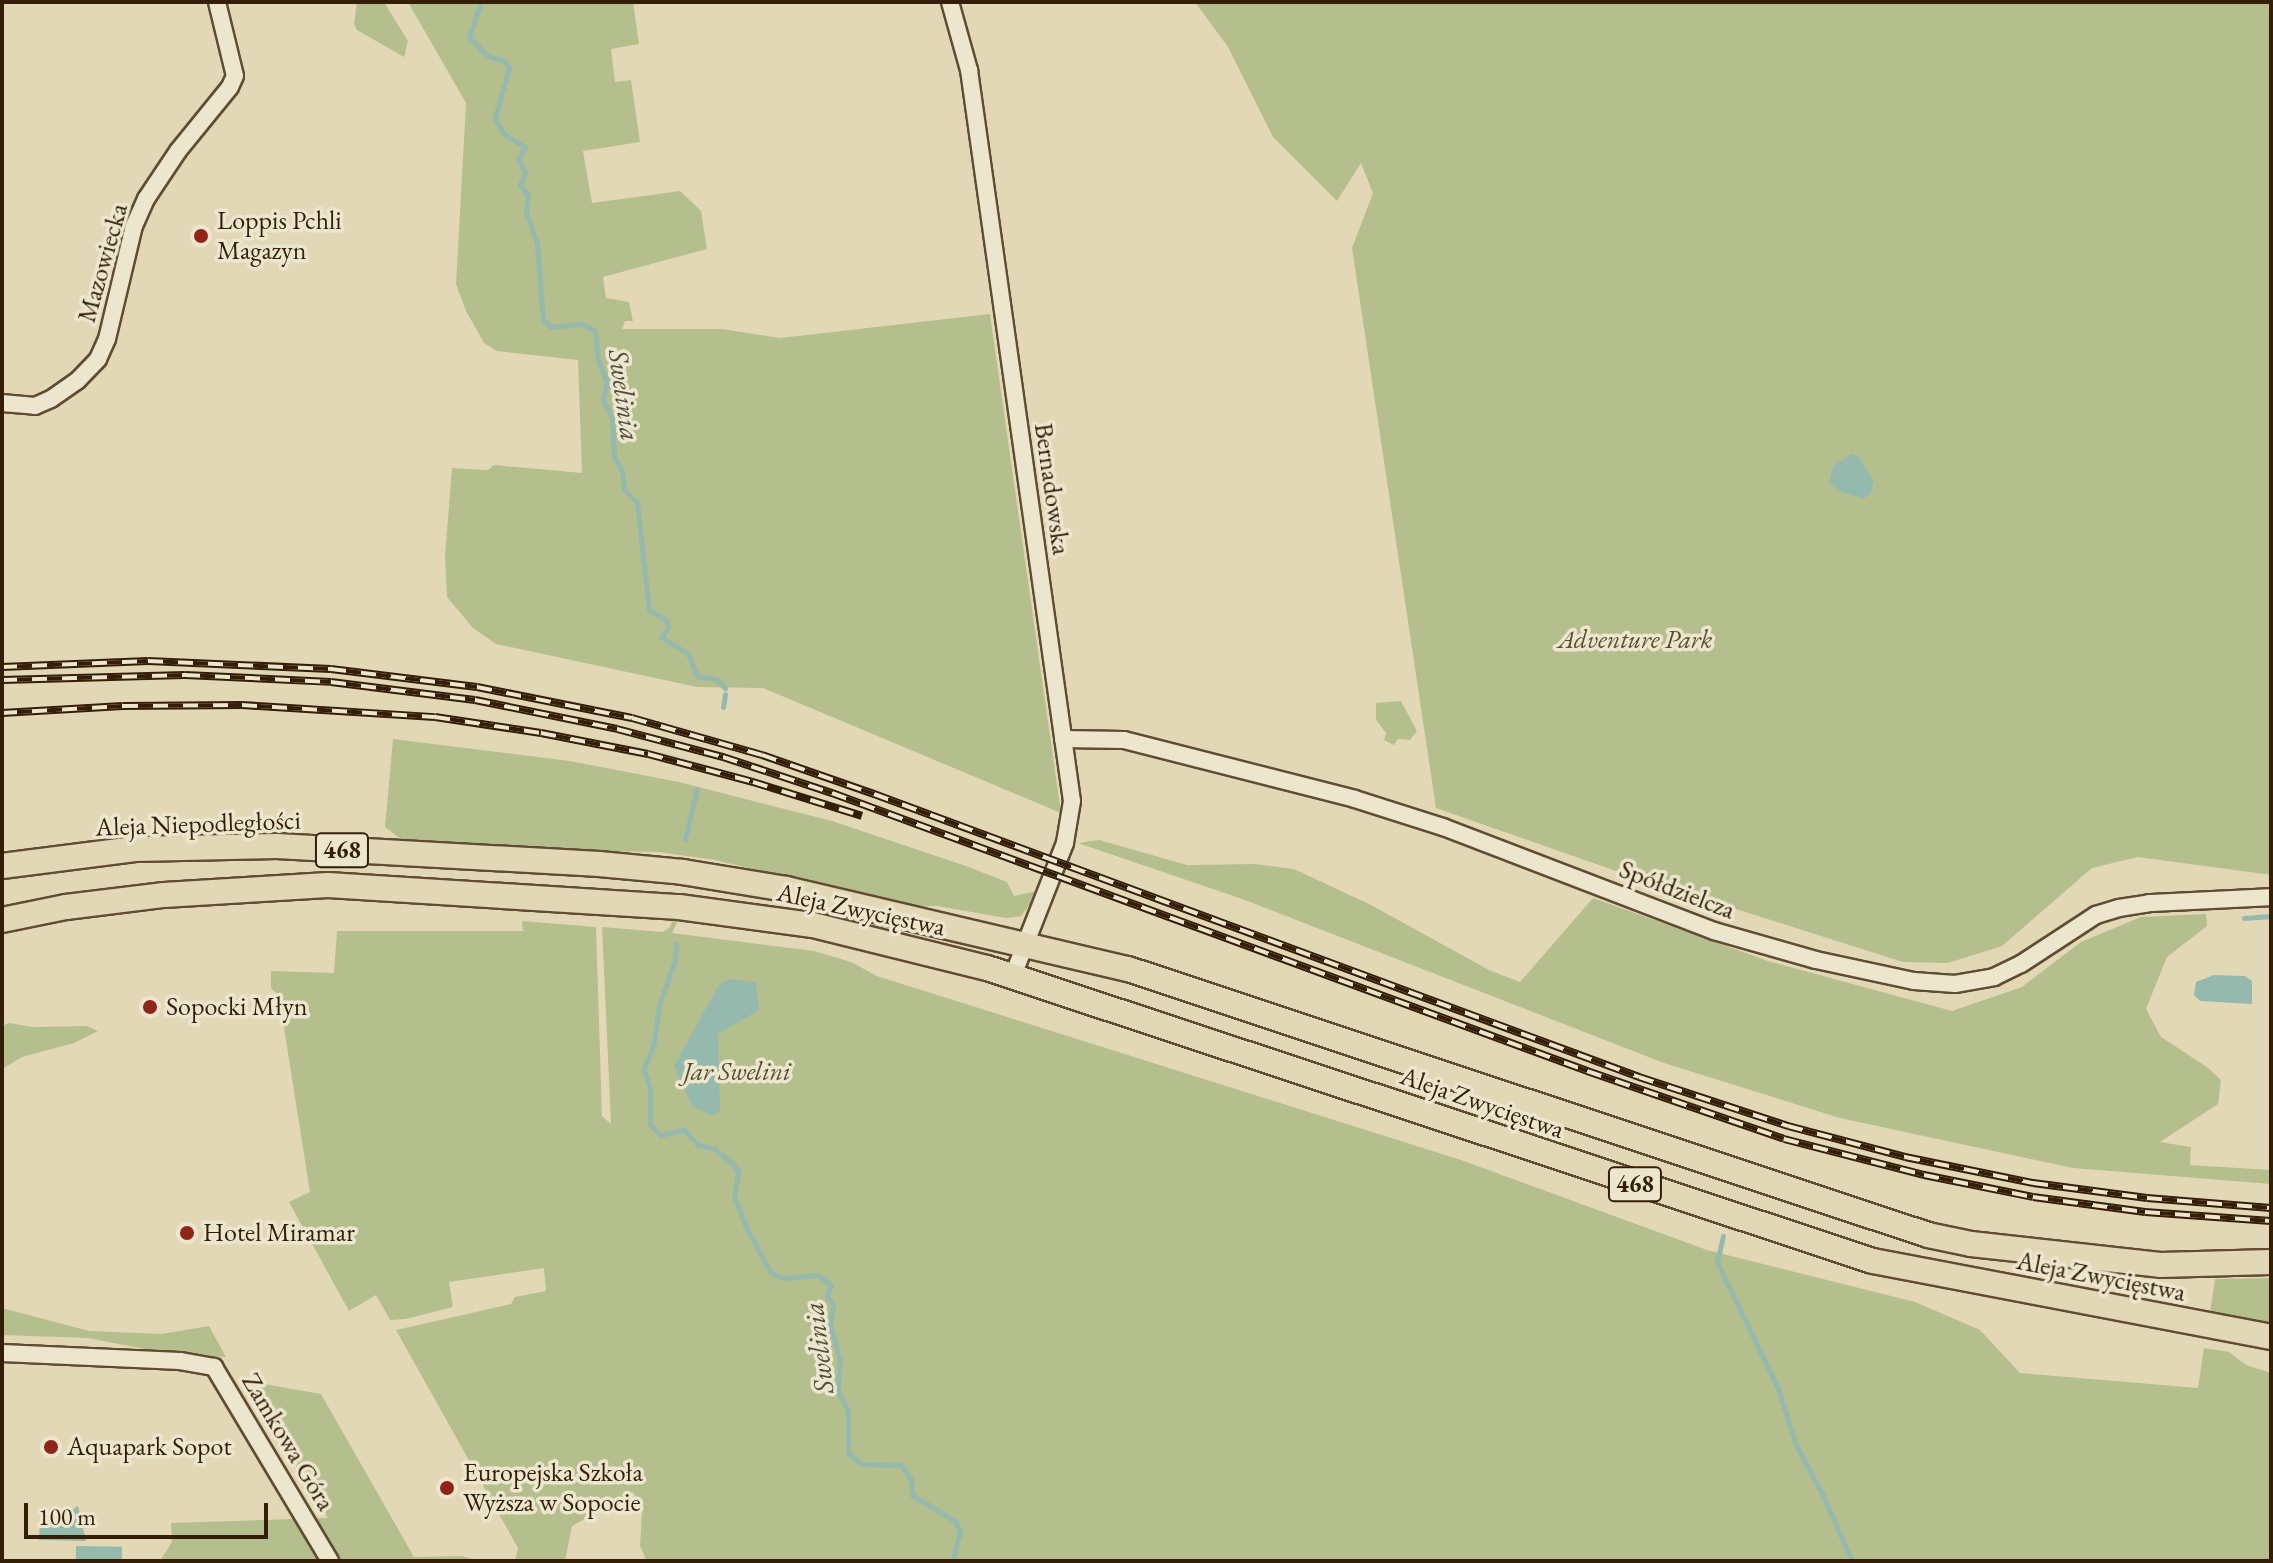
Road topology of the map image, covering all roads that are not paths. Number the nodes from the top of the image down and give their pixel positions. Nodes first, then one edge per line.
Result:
1 (217, 2) edge
2 (950, 2) edge
3 (2, 403) edge
4 (1063, 739) junction
5 (2, 866) edge
6 (683, 872) joint
7 (2271, 897) edge
8 (2, 920) edge
9 (1028, 944) junction
10 (1013, 976) junction
11 (2271, 1262) edge
12 (2271, 1337) edge
13 (2, 1353) edge
14 (330, 1561) edge

1 - 3 street, Mazowiecka
2 - 4 street, Bernadowska
4 - 7 street, Spółdzielcza
4 - 9 street, Bernadowska
5 - 6 main road, Aleja Niepodległości / 468
6 - 9 main road, Aleja Zwycięstwa / 468
8 - 10 main road, Aleja Zwycięstwa / 468
9 - 10 street, Bernadowska
9 - 11 main road, Aleja Zwycięstwa / 468
10 - 12 main road, Aleja Zwycięstwa / 468
13 - 14 street, Zamkowa Góra

